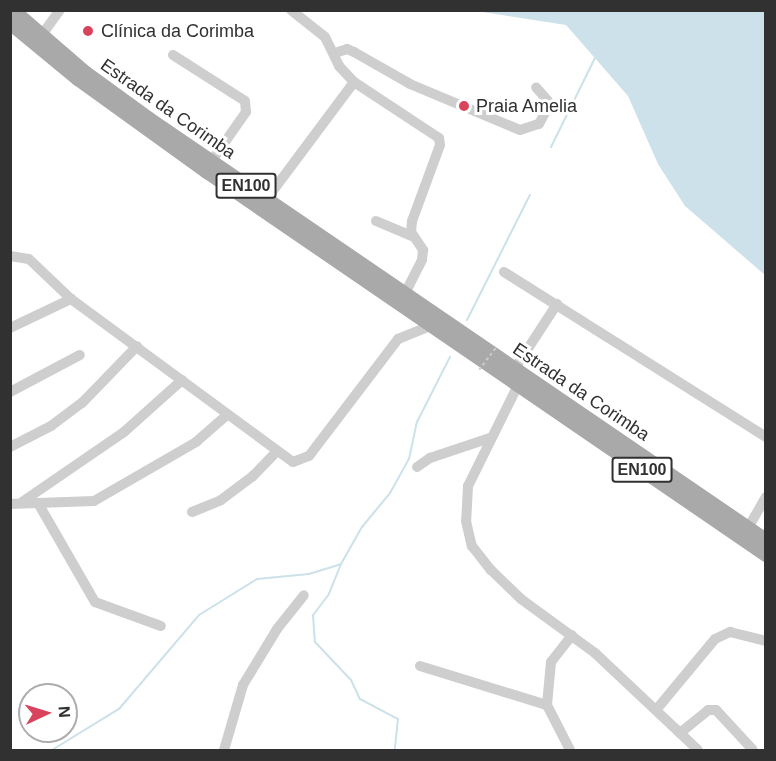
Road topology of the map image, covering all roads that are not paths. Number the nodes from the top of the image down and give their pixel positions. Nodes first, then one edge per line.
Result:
1 (13, 10) edge
2 (60, 10) edge
3 (291, 10) edge
4 (11, 24) edge
5 (41, 36) junction
6 (335, 53) junction
7 (173, 55) dead end
8 (354, 82) junction
9 (536, 87) dead end
10 (211, 162) junction
11 (266, 200) junction
12 (376, 221) dead end
13 (414, 237) junction
14 (10, 256) edge
15 (504, 272) dead end
16 (405, 294) junction
17 (71, 299) junction
18 (557, 304) junction
19 (431, 326) junction
20 (10, 328) edge
21 (137, 346) junction
22 (80, 355) dead end
23 (488, 356) junction
24 (514, 370) junction
25 (182, 380) junction
26 (518, 385) junction
27 (10, 392) edge
28 (227, 415) junction
29 (765, 437) edge
30 (490, 438) junction
31 (10, 447) edge
32 (276, 452) junction
33 (417, 467) dead end
34 (765, 497) edge
35 (16, 503) edge
36 (38, 503) junction
37 (192, 513) dead end
38 (748, 528) junction
39 (765, 540) edge
40 (765, 555) edge
41 (304, 595) dead end
42 (161, 626) dead end
43 (572, 635) junction
44 (765, 641) edge
45 (420, 666) dead end
46 (547, 705) junction
47 (656, 710) junction
48 (680, 733) junction
49 (224, 750) edge
50 (570, 750) edge
51 (698, 750) edge
52 (753, 750) edge

1 - 5 main road, Estrada da Corimba / EN100
2 - 5 street
3 - 6 street
4 - 19 main road, Estrada da Corimba / EN100
5 - 10 main road, Estrada da Corimba / EN100
6 - 8 street
6 - 9 street
7 - 10 street
8 - 11 street
8 - 13 street
10 - 11 main road, Estrada da Corimba / EN100
11 - 16 main road, Estrada da Corimba / EN100
12 - 13 street
13 - 16 street
14 - 17 street
15 - 18 street
16 - 23 main road, Estrada da Corimba / EN100
17 - 20 street
17 - 21 street
18 - 24 street
18 - 29 street
19 - 23 main road, Estrada da Corimba / EN100
19 - 32 street
21 - 25 street
21 - 31 street
22 - 27 street
23 - 24 main road, Estrada da Corimba / EN100
23 - 26 main road, EN100
24 - 38 main road, Estrada da Corimba / EN100
25 - 28 street
25 - 35 street
26 - 30 street
26 - 40 main road, Estrada da Corimba / EN100
28 - 32 street
28 - 36 street
30 - 33 street
30 - 43 street
32 - 37 street
34 - 38 street
35 - 36 street
36 - 42 street
38 - 39 main road, Estrada da Corimba / EN100
41 - 49 street
43 - 46 street
43 - 47 street
44 - 47 street
45 - 46 street
46 - 50 street
47 - 48 street
48 - 51 street
48 - 52 street

